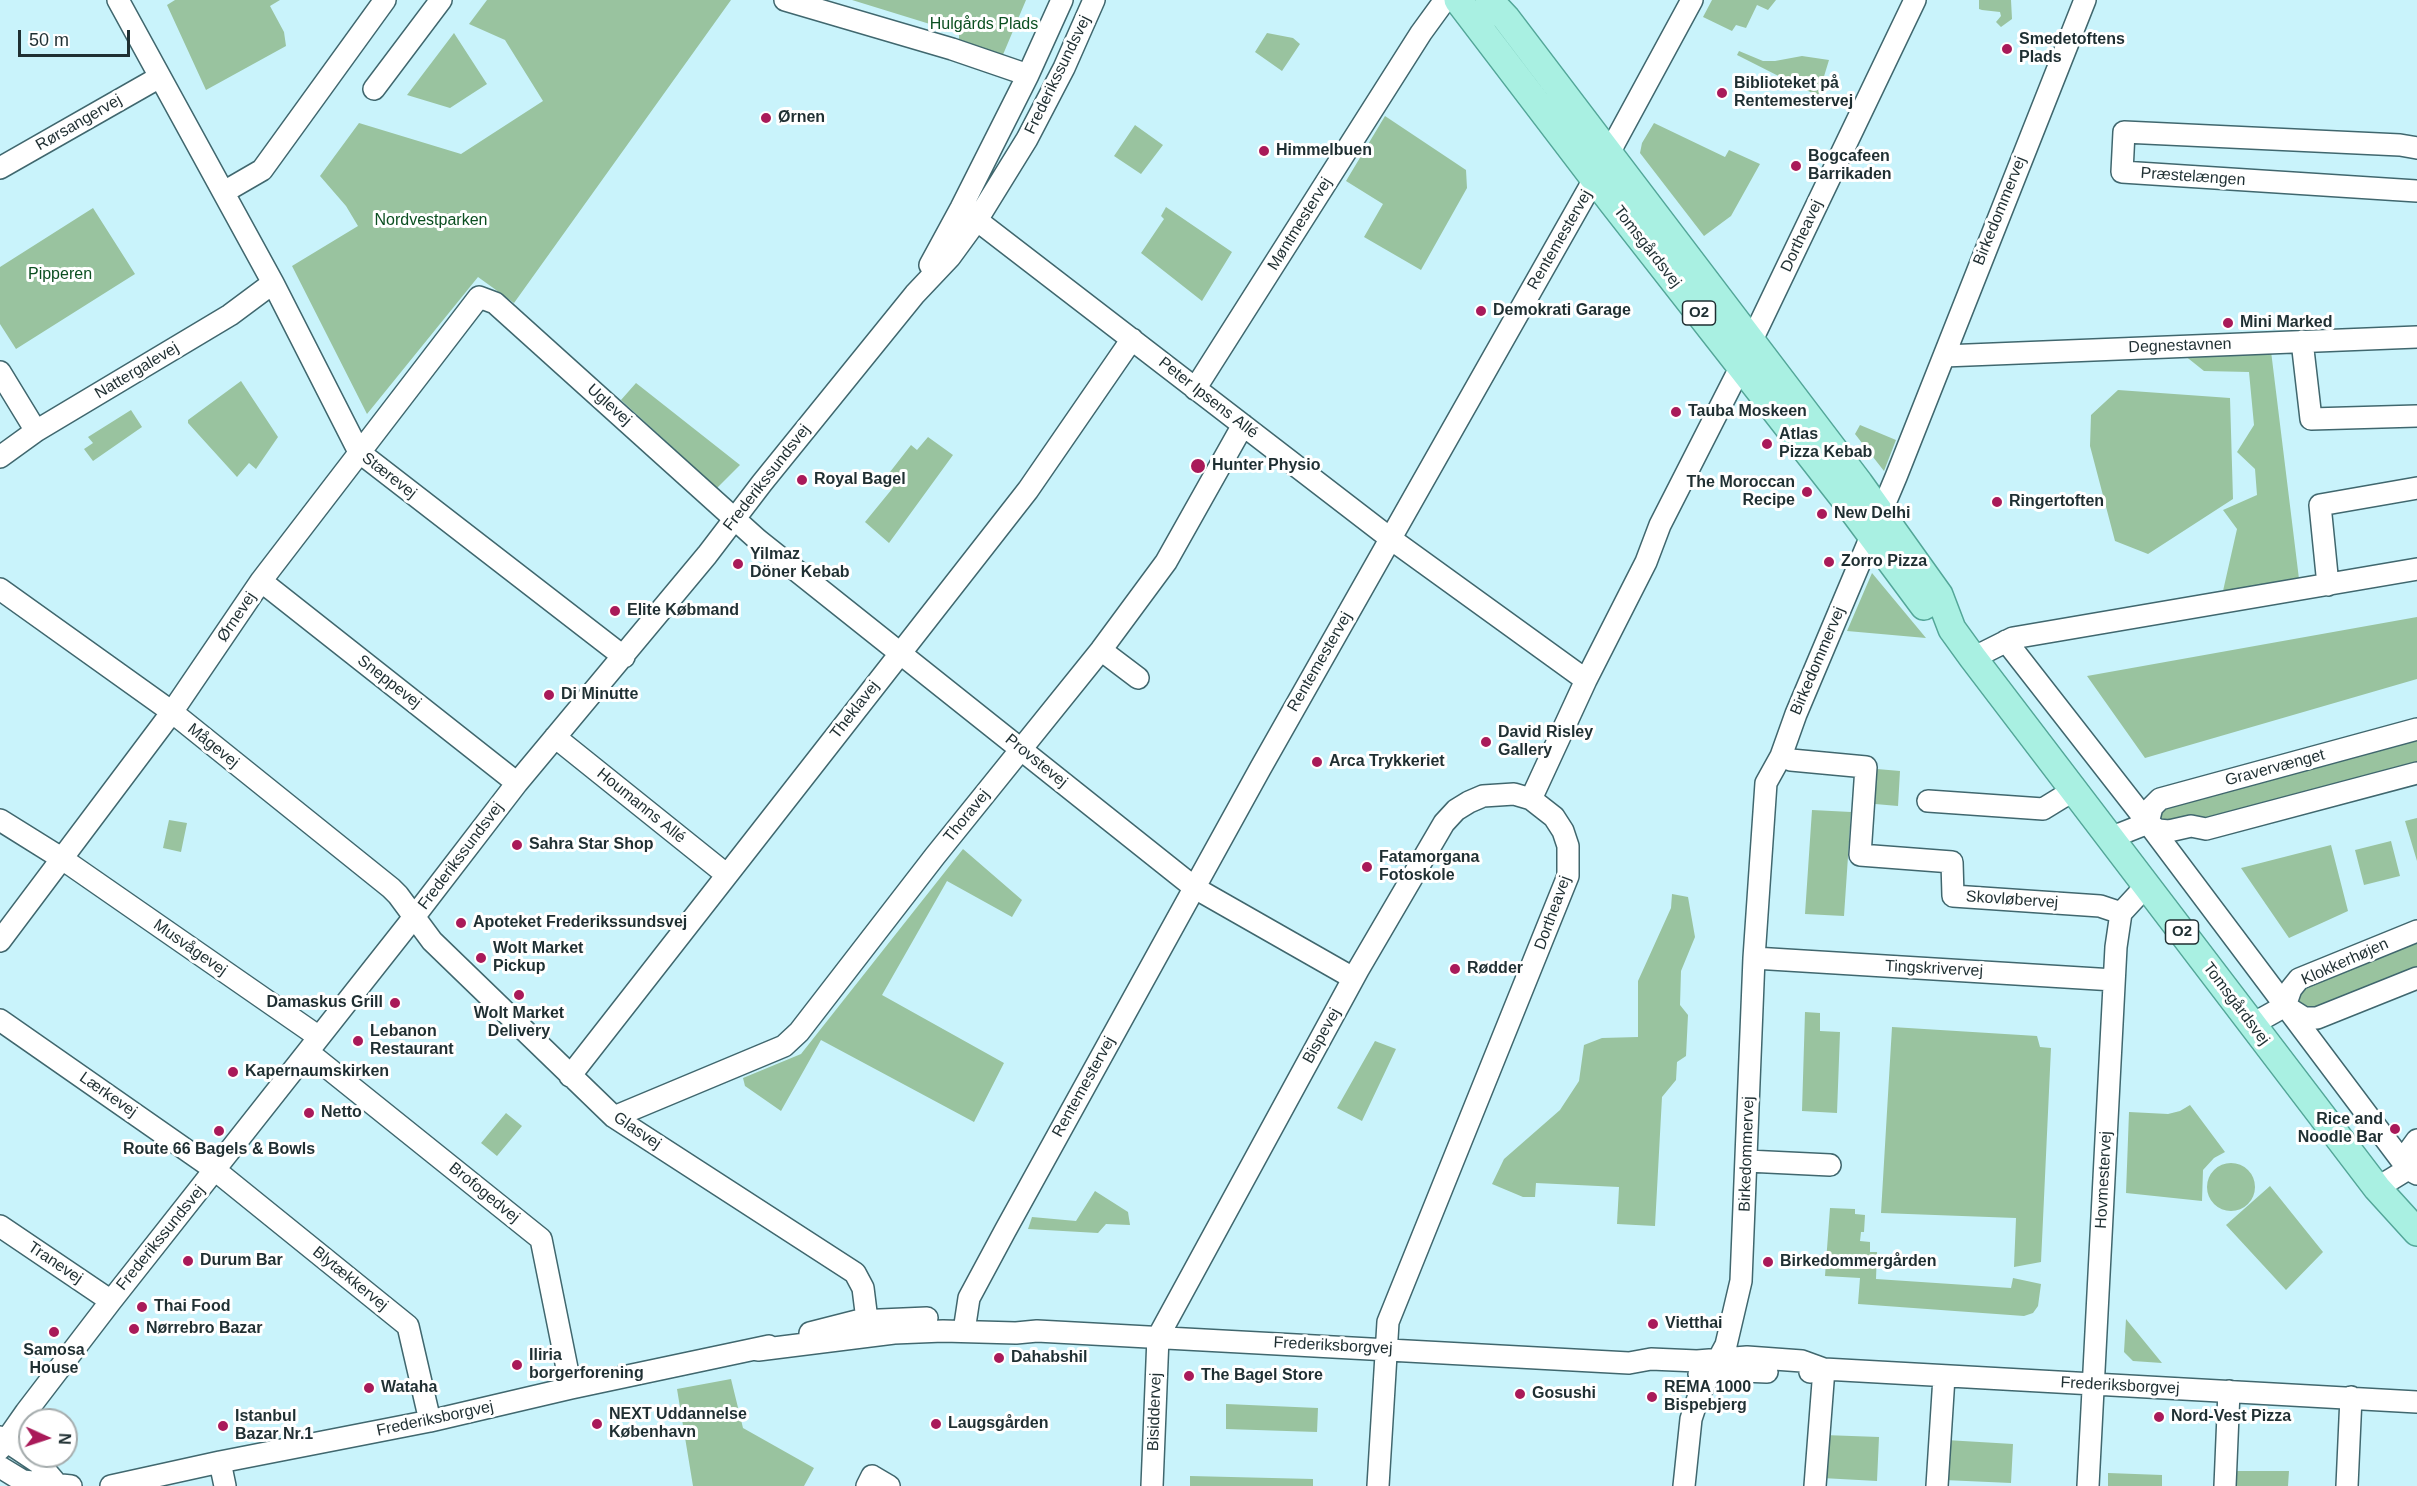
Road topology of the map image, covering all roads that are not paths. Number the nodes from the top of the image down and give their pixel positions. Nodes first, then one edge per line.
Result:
1 (118, 0) edge
2 (385, 0) edge
3 (441, 0) edge
4 (785, 0) edge
5 (1062, 0) edge
6 (1445, 0) edge
7 (1458, 0) edge
8 (1489, 0) edge
9 (1692, 0) edge
10 (1915, 0) edge
11 (2085, 0) edge
12 (1093, 2) edge
13 (1028, 75) junction
14 (158, 78) junction
15 (374, 89) dead end
16 (2417, 148) edge
17 (1609, 153) junction
18 (0, 168) edge
19 (1595, 178) junction
20 (2417, 191) edge
21 (224, 192) junction
22 (969, 214) junction
23 (273, 283) junction
24 (479, 297) joint
25 (2417, 337) edge
26 (1132, 339) junction
27 (2302, 342) junction
28 (1746, 354) junction
29 (1944, 356) junction
30 (0, 372) edge
31 (1195, 388) junction
32 (2417, 416) edge
33 (1243, 425) junction
34 (36, 431) junction
35 (358, 452) junction
36 (0, 457) edge
37 (2417, 488) edge
38 (735, 519) junction
39 (1875, 523) junction
40 (1390, 539) junction
41 (2417, 569) edge
42 (261, 581) junction
43 (2328, 585) junction
44 (0, 589) edge
45 (2006, 641) junction
46 (1101, 650) junction
47 (900, 652) junction
48 (624, 657) junction
49 (1973, 658) junction
50 (1138, 678) dead end
51 (1586, 680) junction
52 (172, 712) junction
53 (2417, 729) edge
54 (555, 737) junction
55 (1022, 750) junction
56 (1781, 756) junction
57 (2417, 772) edge
58 (517, 783) junction
59 (2074, 790) junction
60 (1531, 799) junction
61 (1928, 801) dead end
62 (0, 820) edge
63 (2148, 823) junction
64 (2110, 838) junction
65 (61, 858) junction
66 (727, 875) junction
67 (2147, 885) junction
68 (1195, 888) junction
69 (2121, 913) junction
70 (414, 917) junction
71 (2417, 931) edge
72 (0, 941) edge
73 (1755, 958) junction
74 (1353, 978) junction
75 (2417, 978) edge
76 (2114, 980) junction
77 (2285, 1006) junction
78 (0, 1020) edge
79 (2252, 1024) junction
80 (314, 1044) junction
81 (570, 1076) junction
82 (614, 1117) junction
83 (2417, 1140) edge
84 (1747, 1161) junction
85 (1830, 1165) dead end
86 (215, 1170) junction
87 (2413, 1171) edge
88 (2377, 1188) junction
89 (0, 1226) edge
90 (2417, 1232) edge
91 (111, 1301) junction
92 (867, 1320) junction
93 (964, 1325) junction
94 (1158, 1337) junction
95 (1386, 1349) junction
96 (758, 1350) junction
97 (1716, 1369) junction
98 (1824, 1369) junction
99 (1944, 1377) junction
100 (2094, 1385) junction
101 (571, 1388) junction
102 (2229, 1391) junction
103 (2351, 1397) junction
104 (2417, 1402) edge
105 (430, 1421) junction
106 (5, 1442) edge
107 (220, 1462) junction
108 (0, 1468) edge
109 (63, 1484) edge
110 (111, 1486) edge
111 (225, 1486) edge
112 (1152, 1486) edge
113 (1378, 1486) edge
114 (1684, 1486) edge
115 (1815, 1486) edge
116 (1937, 1486) edge
117 (2088, 1486) edge
118 (2225, 1486) edge
119 (2347, 1486) edge

1 - 14 street, Stærevej
2 - 21 street
3 - 15 street
4 - 13 street
5 - 13 street, Frederikssundsvej
6 - 31 street, Møntmestervej
7 - 19 main road, Tomsgårdsvej / O2
8 - 17 main road, Tomsgårdsvej / O2
9 - 17 street, Rentemestervej
10 - 28 street, Dortheavej
11 - 29 street, Birkedommervej
12 - 22 street, Frederikssundsvej
13 - 22 street, Frederikssundsvej
14 - 18 street, Rørsangervej
14 - 21 street, Stærevej
16 - 20 street, Præstelængen
17 - 19 street, Rentemestervej
17 - 28 main road, Tomsgårdsvej / O2
19 - 28 main road, Tomsgårdsvej / O2
19 - 40 street, Rentemestervej
21 - 23 street, Stærevej
22 - 26 street, Peter Ipsens Allé
22 - 38 street, Frederikssundsvej
23 - 34 street, Nattergalevej
23 - 35 street, Stærevej
24 - 35 street, Ørnevej
24 - 38 street, Uglevej
25 - 27 street, Degnestavnen
26 - 31 street, Peter Ipsens Allé
26 - 47 street, Theklavej
27 - 29 street, Degnestavnen
27 - 32 street
28 - 39 main road, Tomsgårdsvej / O2
28 - 51 street, Dortheavej
29 - 39 street, Birkedommervej
30 - 34 street
31 - 33 street, Peter Ipsens Allé
33 - 40 street, Peter Ipsens Allé
33 - 46 street, Thoravej
34 - 36 street, Nattergalevej
35 - 42 street, Ørnevej
35 - 48 street, Stærevej
37 - 43 street
38 - 47 street, Provstevej
38 - 48 street, Frederikssundsvej
39 - 49 main road, Tomsgårdsvej / O2
39 - 56 street, Birkedommervej
40 - 51 street, Peter Ipsens Allé
40 - 68 street, Rentemestervej
41 - 43 street
42 - 52 street, Ørnevej
42 - 58 street, Sneppevej
43 - 45 street
44 - 52 street, Mågevej
45 - 49 street
45 - 63 street
46 - 50 street
46 - 55 street, Thoravej
47 - 55 street, Provstevej
47 - 66 street, Theklavej
48 - 54 street, Frederikssundsvej
49 - 59 main road, Tomsgårdsvej / O2
51 - 60 street, Dortheavej
52 - 65 street, Ørnevej
52 - 70 street, Mågevej
53 - 63 street, Gravervænget
54 - 58 street, Frederikssundsvej
54 - 66 street, Houmanns Allé
55 - 68 street, Provstevej
55 - 82 street, Thoravej
56 - 69 street, Skovløbervej
56 - 73 street, Birkedommervej
57 - 63 street
58 - 70 street, Frederikssundsvej
59 - 61 street
59 - 64 main road, Tomsgårdsvej / O2
60 - 74 street, Bispevej
60 - 95 street, Dortheavej
62 - 65 street, Musvågevej
63 - 64 street
63 - 77 street
64 - 67 main road, Tomsgårdsvej / O2
65 - 72 street, Ørnevej
65 - 80 street, Musvågevej
66 - 81 street, Theklavej
67 - 69 street
67 - 79 main road, Tomsgårdsvej / O2
68 - 74 street, Provstevej
68 - 93 street, Rentemestervej
69 - 76 street, Hovmestervej
70 - 80 street, Frederikssundsvej
70 - 81 street, Glasvej
71 - 77 street, Klokkerhøjen
73 - 76 street, Tingskrivervej
73 - 84 street, Birkedommervej
74 - 94 street, Bispevej
75 - 77 street
76 - 100 street, Hovmestervej
77 - 79 street
77 - 87 street
78 - 86 street, Lærkevej
79 - 88 main road, Tomsgårdsvej / O2
80 - 86 street, Frederikssundsvej
80 - 101 street, Brofogedvej
81 - 82 street, Glasvej
82 - 92 street, Glasvej
83 - 87 street
84 - 85 street
84 - 97 street, Birkedommervej
86 - 91 street, Frederikssundsvej
86 - 105 street, Blytækkervej
87 - 88 street
88 - 90 main road, Tomsgårdsvej / O2
89 - 91 street, Tranevej
91 - 106 street, Frederikssundsvej
92 - 93 street, Frederiksborgvej
92 - 96 street, Frederiksborgvej
93 - 94 street, Frederiksborgvej
93 - 96 street, Frederiksborgvej
94 - 95 street, Frederiksborgvej
94 - 112 street, Bisiddervej
95 - 97 street, Frederiksborgvej
95 - 113 street, Dortheavej
96 - 101 street, Frederiksborgvej
97 - 98 street, Frederiksborgvej
97 - 114 street, Birkedommervej
98 - 99 street, Frederiksborgvej
98 - 115 street
99 - 100 street, Frederiksborgvej
99 - 116 street
100 - 102 street, Frederiksborgvej
100 - 117 street, Hovmestervej
101 - 105 street, Frederiksborgvej
102 - 103 street, Frederiksborgvej
102 - 118 street
103 - 104 street, Frederiksborgvej
103 - 119 street
105 - 107 street, Frederiksborgvej
106 - 108 street, Frederikssundsvej
106 - 109 street
107 - 110 street, Frederiksborgvej
107 - 111 street
108 - 109 street

